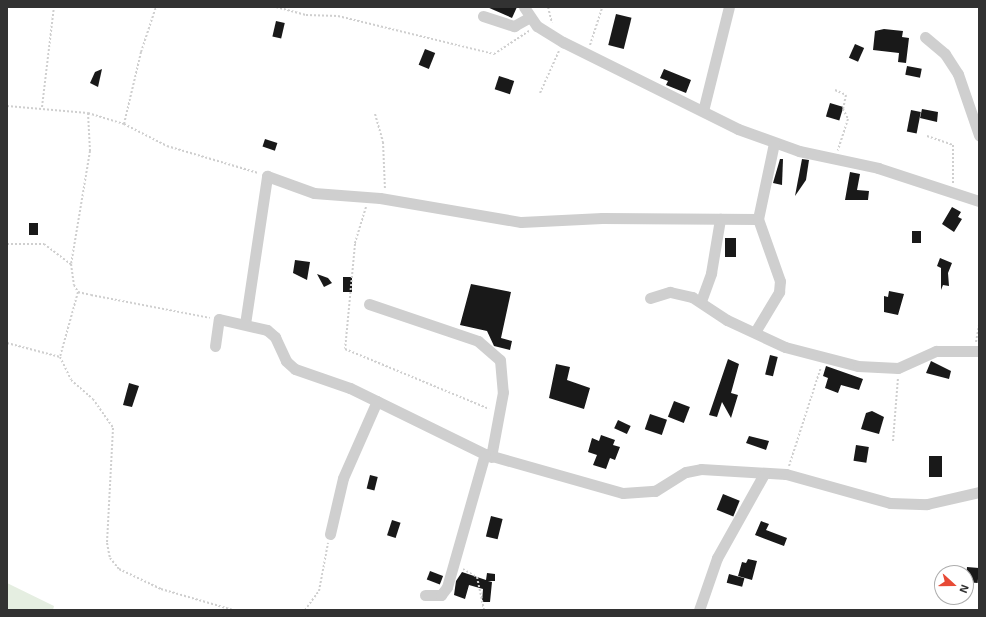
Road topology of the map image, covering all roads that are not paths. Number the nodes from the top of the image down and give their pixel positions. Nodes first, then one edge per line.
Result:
1 (524, 7) edge
2 (729, 7) edge
3 (483, 16) dead end
4 (530, 17) junction
5 (925, 37) dead end
6 (703, 111) junction
7 (979, 135) edge
8 (774, 143) junction
9 (979, 201) edge
10 (758, 218) junction
11 (720, 219) junction
12 (650, 298) dead end
13 (701, 301) junction
14 (368, 304) dead end
15 (245, 324) junction
16 (755, 332) junction
17 (215, 346) dead end
18 (977, 351) edge
19 (377, 401) junction
20 (488, 455) junction
21 (764, 474) junction
22 (979, 492) edge
23 (330, 534) road end
24 (426, 595) dead end
25 (699, 610) edge

1 - 4 street
2 - 6 street
3 - 4 street
4 - 6 street
5 - 7 street
6 - 8 street
8 - 9 street
8 - 10 street
10 - 11 street
10 - 16 street
11 - 13 street
11 - 15 street
12 - 13 street
13 - 16 street
14 - 20 street
15 - 17 street
15 - 19 street
16 - 18 street
19 - 20 street
19 - 23 street
20 - 21 street
20 - 24 street
21 - 22 street
21 - 25 street

